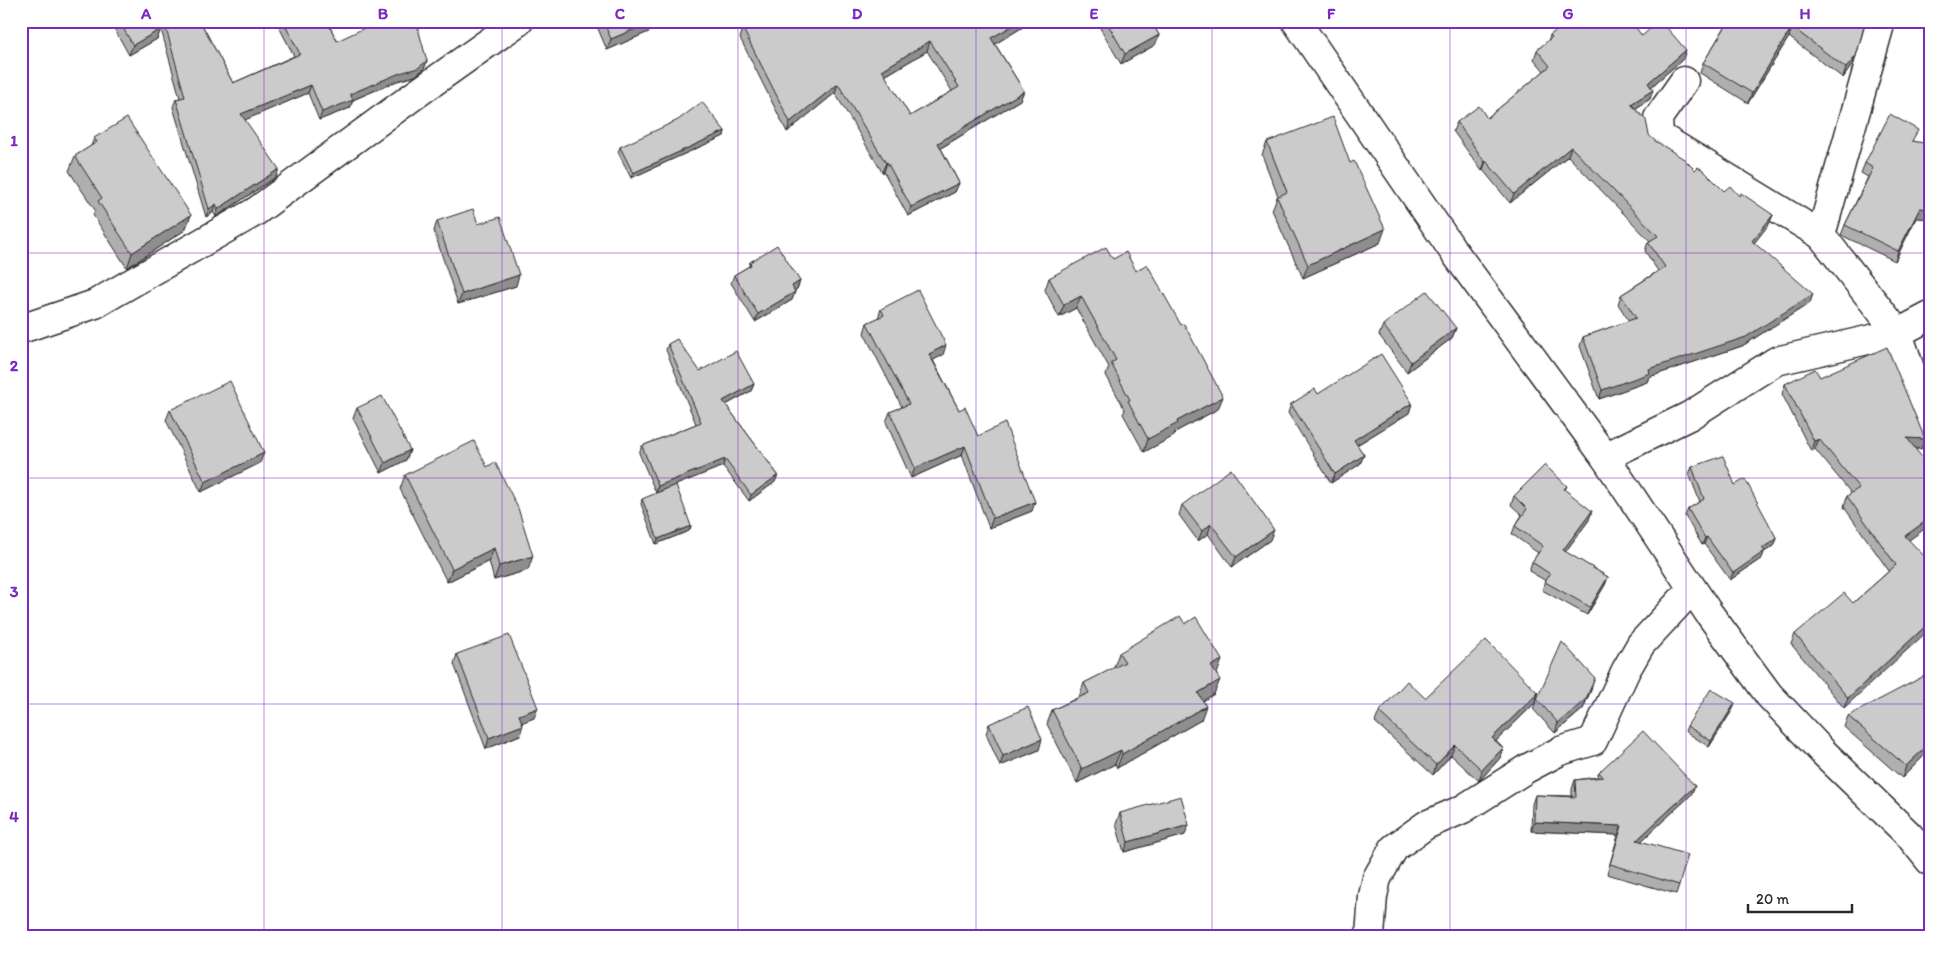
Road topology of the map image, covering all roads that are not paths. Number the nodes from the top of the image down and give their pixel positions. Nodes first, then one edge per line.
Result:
1 (519, 21) edge
2 (1296, 21) edge
3 (1881, 21) edge
4 (1684, 81) dead end
5 (1821, 235) junction
6 (1930, 316) edge
7 (21, 329) edge
8 (1898, 333) junction
9 (1930, 429) edge
10 (1605, 457) junction
11 (1692, 590) junction
12 (1930, 861) edge
13 (1370, 936) edge

1 - 7 street
2 - 10 street
3 - 5 street
4 - 5 street
5 - 8 street
6 - 8 street
8 - 9 street
8 - 10 street
10 - 11 street
11 - 12 street
11 - 13 street

